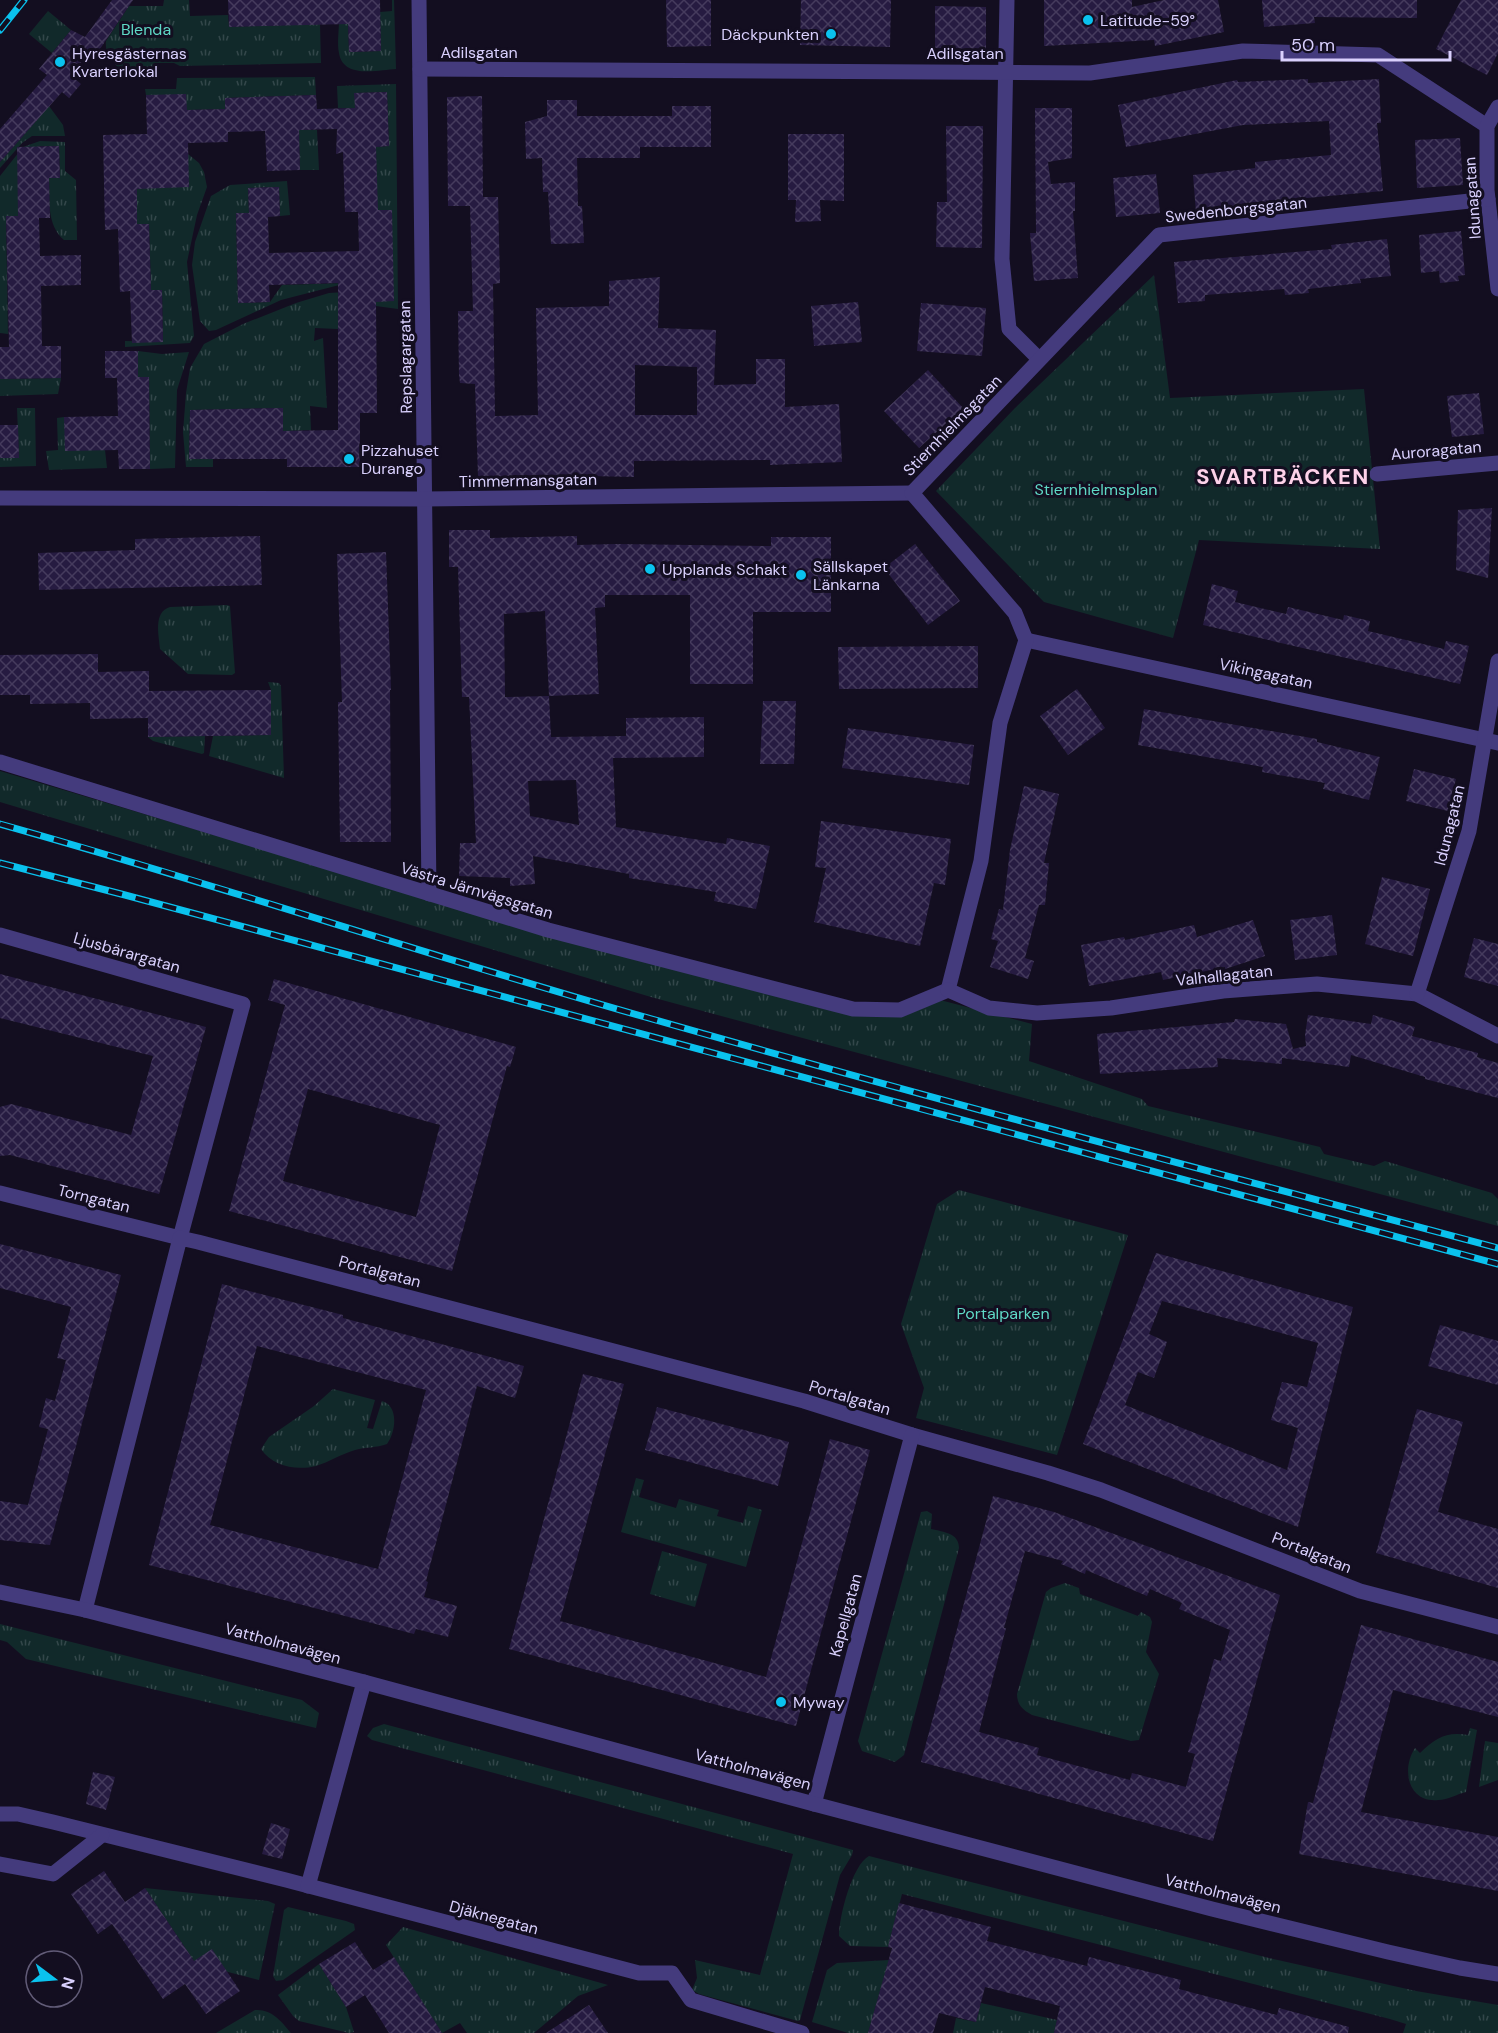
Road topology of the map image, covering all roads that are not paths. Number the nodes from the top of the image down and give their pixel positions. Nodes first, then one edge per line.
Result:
1 (419, 0) edge
2 (1007, 0) edge
3 (420, 69) junction
4 (1006, 71) junction
5 (1498, 107) edge
6 (1487, 126) junction
7 (1491, 192) edge
8 (1498, 288) edge
9 (1039, 359) junction
10 (1498, 463) edge
11 (1377, 474) dead end
12 (912, 494) junction
13 (0, 498) edge
14 (425, 499) junction
15 (1026, 640) junction
16 (1498, 661) edge
17 (1492, 741) edge
18 (0, 762) edge
19 (429, 894) junction
20 (0, 935) edge
21 (948, 990) junction
22 (1417, 994) junction
23 (1498, 1036) edge
24 (0, 1193) edge
25 (180, 1238) junction
26 (912, 1435) junction
27 (0, 1592) edge
28 (85, 1610) junction
29 (1498, 1627) edge
30 (364, 1682) junction
31 (814, 1804) junction
32 (0, 1814) edge
33 (102, 1835) junction
34 (0, 1864) edge
35 (308, 1886) junction
36 (1498, 1974) edge
37 (802, 2033) edge

1 - 3 street, Repslagargatan
2 - 4 street
3 - 4 street, Adilsgatan
3 - 14 street, Repslagargatan
4 - 6 street, Adilsgatan
4 - 9 street
5 - 6 street
6 - 7 street, Idunagatan
7 - 8 street, Idunagatan
7 - 9 street, Swedenborgsgatan
9 - 12 street, Stiernhielmsgatan
10 - 11 street, Auroragatan
12 - 14 street, Timmermansgatan
12 - 15 street, Stiernhielmsgatan
13 - 14 street, Timmermansgatan
14 - 19 street, Repslagargatan
15 - 17 street, Vikingagatan
15 - 21 street
16 - 17 street, Idunagatan
17 - 22 street, Idunagatan
18 - 19 street, Västra Järnvägsgatan
19 - 21 street, Västra Järnvägsgatan
20 - 25 street, Ljusbärargatan
21 - 22 street, Valhallagatan
22 - 23 street, Valhallagatan
24 - 25 street, Torngatan
25 - 26 street, Portalgatan
25 - 28 street
26 - 29 street, Portalgatan
26 - 31 street, Kapellgatan
27 - 28 street, Vattholmavägen
28 - 30 street, Vattholmavägen
30 - 31 street, Vattholmavägen
30 - 35 street
31 - 36 street, Vattholmavägen
32 - 33 street, Djäknegatan
33 - 34 street
33 - 35 street, Djäknegatan
35 - 37 street, Djäknegatan

